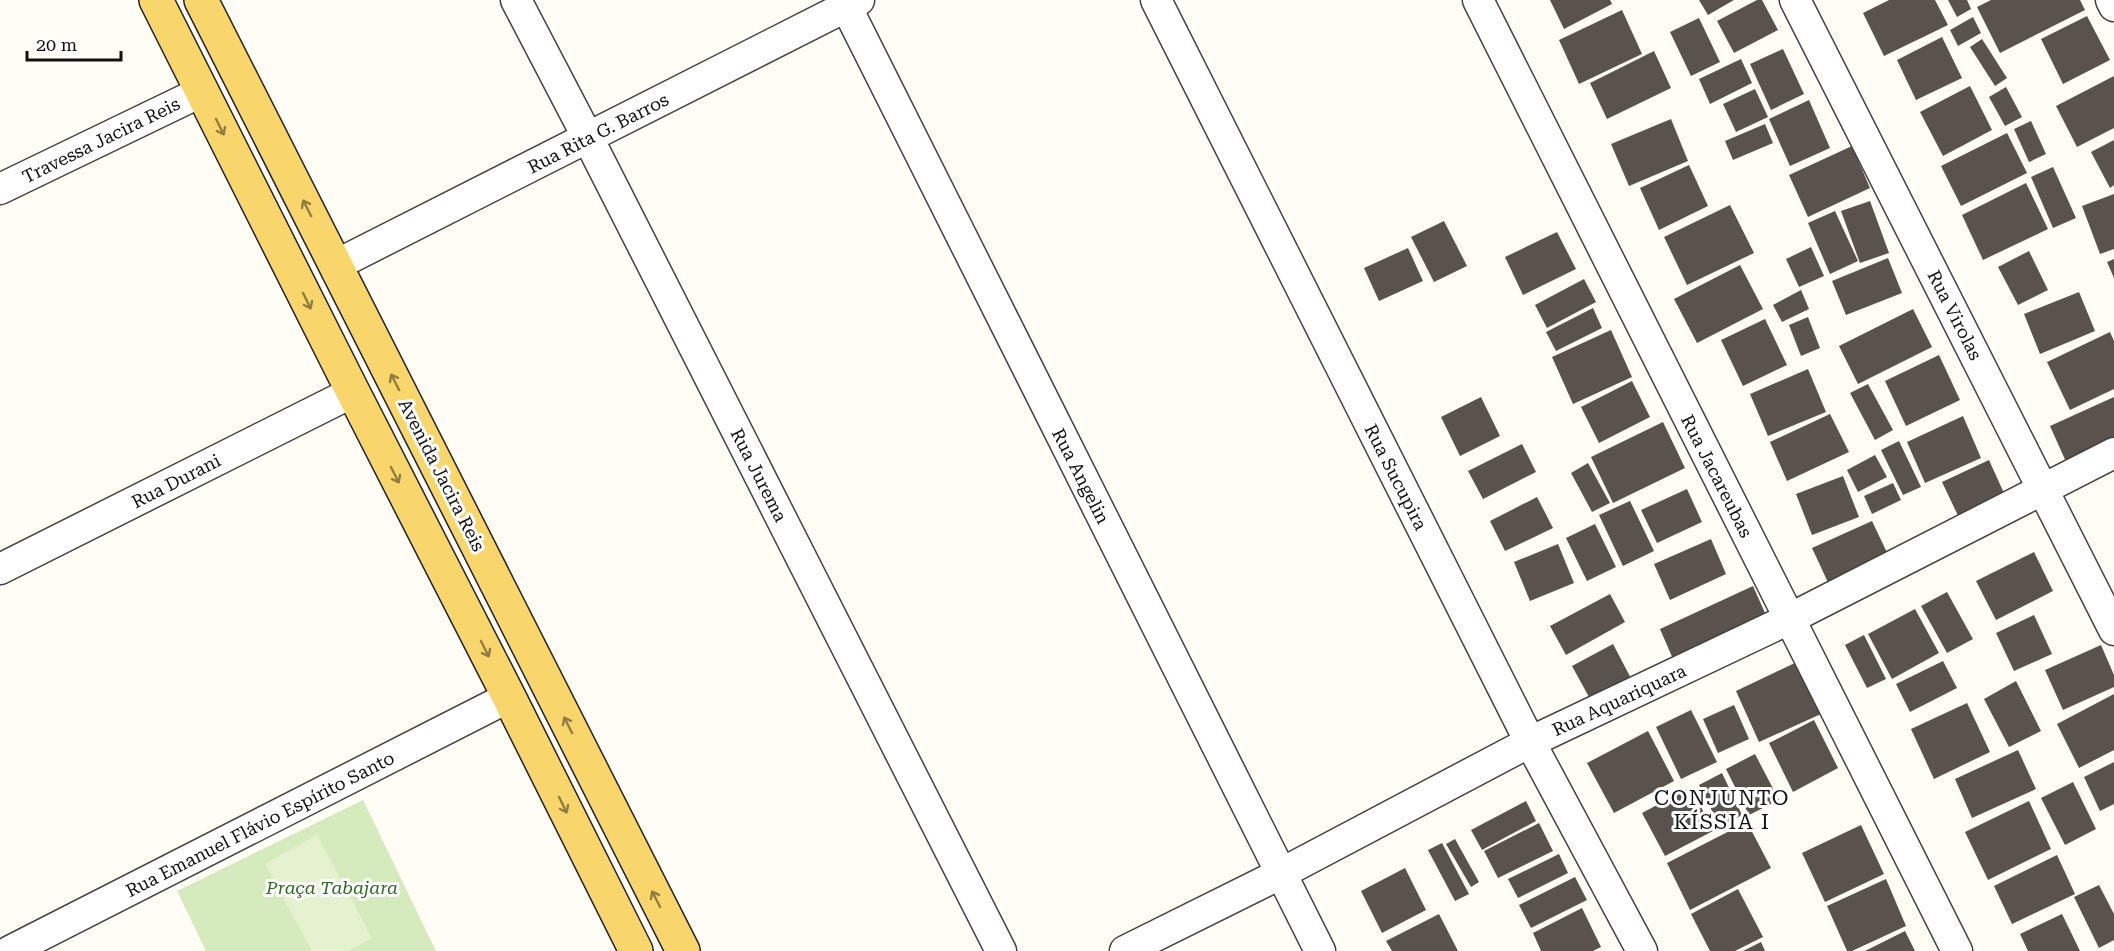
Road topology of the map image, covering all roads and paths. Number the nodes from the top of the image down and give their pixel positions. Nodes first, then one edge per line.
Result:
1 (156, 0) edge
2 (201, 0) edge
3 (516, 0) edge
4 (1156, 0) edge
5 (1478, 0) edge
6 (1795, 0) edge
7 (2111, 0) edge
8 (850, 2) edge
9 (2114, 6) edge
10 (203, 91) junction
11 (588, 138) junction
12 (0, 189) edge
13 (336, 266) junction
14 (353, 393) junction
15 (2114, 453) edge
16 (2043, 489) junction
17 (0, 568) edge
18 (1789, 619) junction
19 (2114, 630) edge
20 (509, 697) junction
21 (1530, 742) junction
22 (1280, 874) junction
23 (10, 951) edge
24 (636, 951) edge
25 (683, 951) edge
26 (1001, 951) edge
27 (1125, 951) edge
28 (1320, 951) edge
29 (1642, 951) edge
30 (1957, 951) edge

1 - 10 main road
13 -> 2 main road, Avenida Jacira Reis
3 - 11 street, Rua Jurema
4 - 21 street, Rua Sucupira
5 - 18 street, Rua Jacareubas
6 - 16 street, Rua Virolas
7 - 9 street
8 - 11 street, Rua Rita G. Barros
8 - 22 street, Rua Angelin
10 - 12 street, Travessa Jacira Reis
10 -> 14 main road
11 - 13 street, Rua Rita G. Barros
11 - 26 street, Rua Jurema
25 -> 13 main road, Avenida Jacira Reis
14 - 17 street, Rua Durani
14 -> 20 main road
15 - 16 street, Rua Aquariquara
16 - 18 street, Rua Aquariquara
16 - 19 street, Rua Virolas
18 - 21 street, Rua Aquariquara
18 - 30 street, Rua Jacareubas
20 - 23 street, Rua Emanuel Flávio Espírito Santo
20 -> 24 main road
21 - 22 street, Rua Aquariquara
21 - 29 street, Rua Sucupira
22 - 27 street, Rua Aquariquara
22 - 28 street, Rua Angelin

